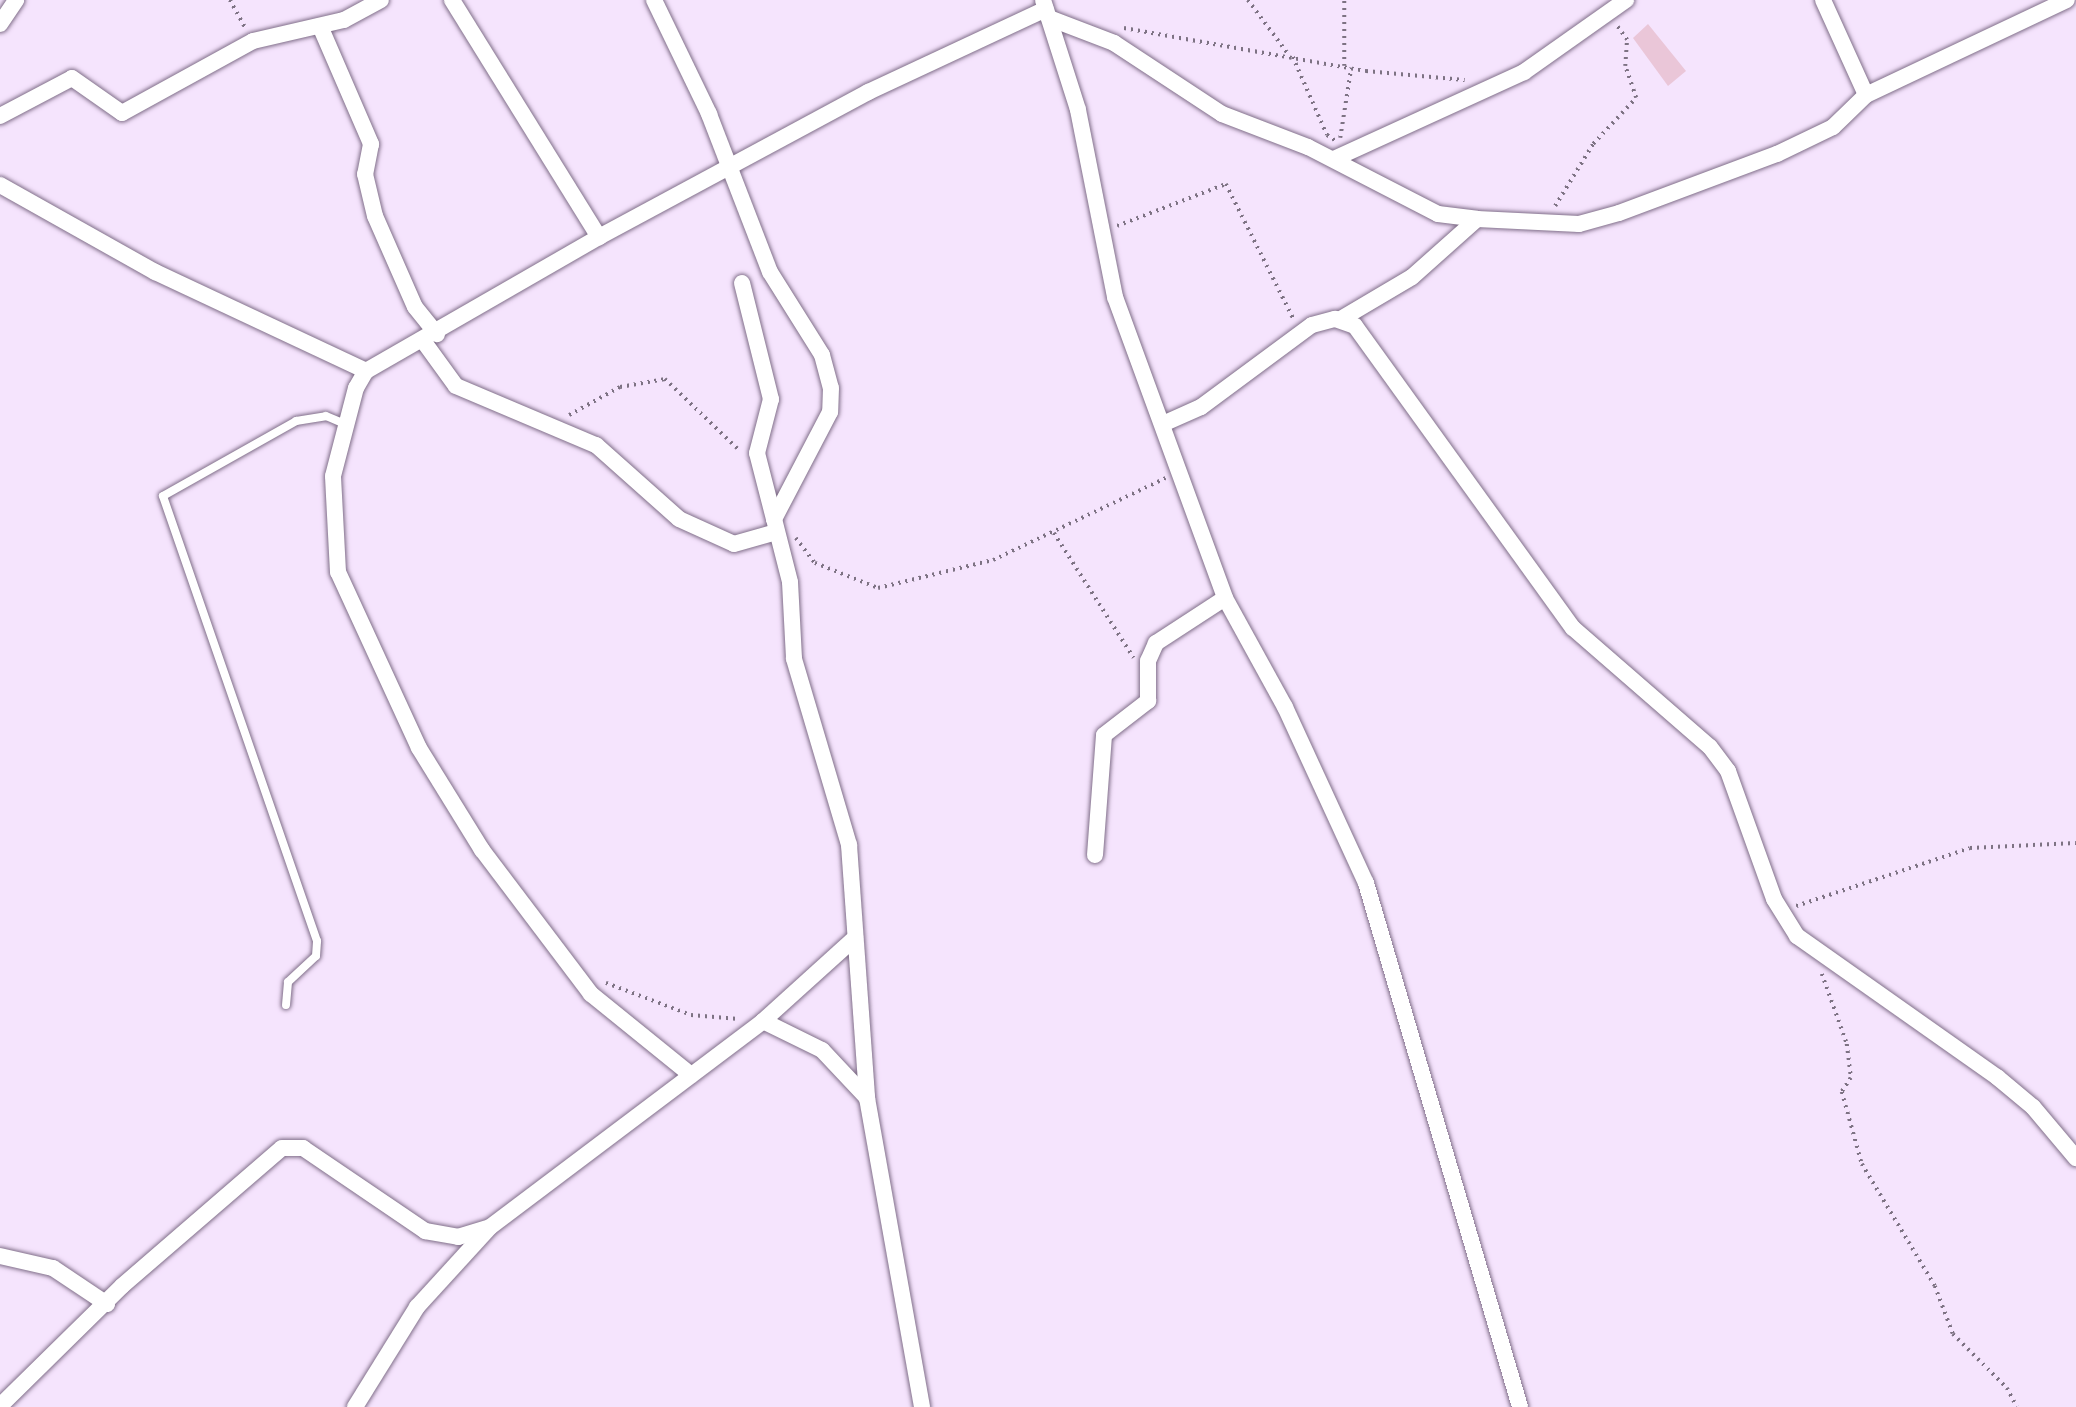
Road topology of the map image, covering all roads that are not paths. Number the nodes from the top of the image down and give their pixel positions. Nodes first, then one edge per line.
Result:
1 (16, 0) edge
2 (381, 0) edge
3 (452, 0) edge
4 (654, 0) edge
5 (1626, 0) edge
6 (1823, 0) edge
7 (2067, 0) edge
8 (1046, 9) edge
9 (0, 24) edge
10 (320, 26) junction
11 (1866, 95) junction
12 (0, 116) edge
13 (1338, 152) junction
14 (729, 168) junction
15 (0, 185) edge
16 (1477, 219) junction
17 (599, 237) junction
18 (742, 283) dead end
19 (1341, 319) junction
20 (431, 338) junction
21 (366, 371) junction
22 (345, 424) junction
23 (1165, 424) junction
24 (776, 525) junction
25 (1225, 598) junction
26 (1095, 855) dead end
27 (855, 937) junction
28 (286, 1005) dead end
29 (763, 1021) junction
30 (691, 1075) junction
31 (867, 1098) junction
32 (2076, 1158) edge
33 (489, 1227) junction
34 (0, 1256) edge
35 (107, 1304) junction
36 (0, 1406) edge
37 (355, 1407) edge
38 (922, 1407) edge
39 (1520, 1407) edge

1 - 9 street
2 - 10 street
3 - 17 street
4 - 14 street
5 - 13 street
6 - 11 street
7 - 11 street
8 - 13 street
8 - 14 street
8 - 23 street
10 - 12 street
10 - 20 street
11 - 16 street
13 - 16 street
14 - 17 street
14 - 24 street
15 - 21 street
16 - 19 street
17 - 20 street
18 - 24 street
19 - 23 street
19 - 32 street
20 - 21 street
20 - 24 street
21 - 22 street
22 - 28 lane
22 - 30 street
23 - 25 street
24 - 27 street
25 - 26 street
25 - 39 street
27 - 29 street
27 - 31 street
29 - 30 street
29 - 31 street
30 - 33 street
31 - 38 street
33 - 35 street
33 - 37 street
34 - 35 street
35 - 36 street

